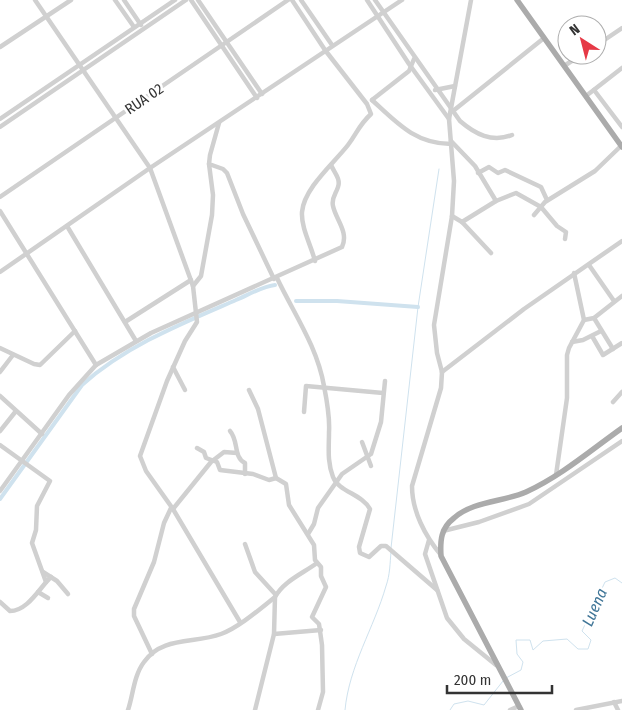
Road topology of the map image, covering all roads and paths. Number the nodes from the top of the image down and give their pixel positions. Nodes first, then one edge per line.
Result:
1 (35, 0) edge
2 (71, 0) edge
3 (115, 0) edge
4 (124, 0) edge
5 (175, 0) edge
6 (186, 0) edge
7 (190, 0) edge
8 (198, 0) edge
9 (290, 0) edge
10 (301, 0) edge
11 (367, 0) edge
12 (375, 0) edge
13 (402, 0) edge
14 (471, 0) edge
15 (517, 0) edge
16 (383, 13) junction
17 (46, 16) junction
18 (378, 16) junction
19 (140, 23) junction
20 (134, 27) junction
21 (144, 28) junction
22 (622, 28) edge
23 (138, 32) junction
24 (544, 38) junction
25 (607, 38) edge
26 (226, 42) junction
27 (332, 45) junction
28 (221, 46) junction
29 (0, 47) edge
30 (325, 50) junction
31 (414, 59) junction
32 (79, 65) junction
33 (564, 66) joint
34 (411, 67) junction
35 (622, 68) edge
36 (84, 71) junction
37 (455, 86) junction
38 (436, 89) junction
39 (594, 90) junction
40 (262, 94) junction
41 (430, 94) junction
42 (586, 96) junction
43 (257, 98) junction
44 (372, 100) junction
45 (367, 104) junction
46 (452, 110) junction
47 (0, 119) edge
48 (115, 119) junction
49 (449, 119) junction
50 (219, 123) junction
51 (0, 127) edge
52 (622, 127) edge
53 (512, 135) dead end
54 (451, 142) junction
55 (622, 146) edge
56 (209, 164) junction
57 (331, 165) junction
58 (150, 168) junction
59 (478, 173) junction
60 (0, 197) edge
61 (547, 200) junction
62 (496, 201) junction
63 (541, 208) junction
64 (0, 211) edge
65 (534, 215) dead end
66 (452, 216) junction
67 (462, 222) junction
68 (68, 226) junction
69 (565, 239) dead end
70 (622, 241) edge
71 (28, 253) junction
72 (491, 253) dead end
73 (315, 261) junction
74 (589, 264) junction
75 (0, 272) edge
76 (574, 273) junction
77 (276, 278) junction
78 (191, 280) junction
79 (193, 286) junction
80 (622, 296) edge
81 (614, 301) junction
82 (196, 312) junction
83 (594, 318) junction
84 (584, 320) junction
85 (125, 322) junction
86 (75, 331) junction
87 (601, 331) junction
88 (592, 336) junction
89 (136, 341) junction
90 (572, 342) junction
91 (622, 343) edge
92 (0, 348) edge
93 (613, 349) junction
94 (13, 355) junction
95 (96, 365) junction
96 (173, 367) junction
97 (1, 370) edge
98 (442, 372) junction
99 (385, 380) dead end
100 (325, 388) junction
101 (185, 390) dead end
102 (249, 390) dead end
103 (622, 392) edge
104 (383, 393) junction
105 (0, 396) edge
106 (613, 402) dead end
107 (16, 411) junction
108 (304, 412) dead end
109 (622, 428) edge
110 (0, 431) edge
111 (230, 431) dead end
112 (42, 434) junction
113 (622, 441) edge
114 (362, 442) dead end
115 (0, 445) edge
116 (197, 448) dead end
117 (237, 452) junction
118 (368, 457) junction
119 (213, 460) junction
120 (24, 461) junction
121 (372, 466) dead end
122 (245, 474) junction
123 (556, 475) junction
124 (276, 478) junction
125 (0, 480) edge
126 (6, 482) junction
127 (336, 484) junction
128 (0, 491) edge
129 (172, 509) junction
130 (443, 531) junction
131 (308, 534) junction
132 (429, 539) junction
133 (245, 544) dead end
134 (441, 556) junction
135 (317, 563) junction
136 (43, 572) junction
137 (51, 577) junction
138 (46, 582) junction
139 (437, 590) junction
140 (38, 592) junction
141 (68, 594) dead end
142 (276, 596) junction
143 (48, 598) dead end
144 (0, 602) edge
145 (240, 622) junction
146 (321, 630) junction
147 (274, 634) junction
148 (152, 654) junction
149 (498, 667) junction
150 (622, 701) edge
151 (614, 702) junction
152 (520, 708) edge
153 (590, 708) edge
154 (128, 710) edge
155 (255, 710) edge
156 (318, 710) edge
157 (510, 710) edge
158 (576, 710) edge
159 (618, 710) edge

1 - 17 street
2 - 17 street
3 - 20 street
4 - 19 street
5 - 19 street
6 - 21 street
7 - 28 street
8 - 26 street
9 - 26 street, RUA 02
9 - 30 street
10 - 27 street
11 - 18 street
12 - 16 street
13 - 16 street
14 - 37 street
15 - 24 main road
16 - 18 street
16 - 31 street
17 - 29 street
17 - 32 street
18 - 27 street
18 - 34 street
19 - 20 street
19 - 21 street
20 - 23 street
20 - 32 street
21 - 23 street
22 - 25 street
23 - 36 street
24 - 33 main road
24 - 46 street
26 - 28 street, RUA 02
26 - 40 street
27 - 30 street
28 - 43 street
28 - 48 street, RUA 02
30 - 40 street
30 - 45 street
31 - 34 street
31 - 38 street
32 - 36 street
32 - 47 street
33 - 42 main road
34 - 41 street
34 - 44 street
35 - 39 street
36 - 48 street
36 - 51 street
37 - 38 street
37 - 46 street
38 - 41 street
38 - 46 street
39 - 42 street
39 - 52 street
40 - 43 street
41 - 49 street
42 - 55 main road
43 - 50 street
44 - 45 street
44 - 54 street
45 - 57 street
46 - 49 street
46 - 53 street
48 - 58 street
48 - 60 street, RUA 02
49 - 54 street
50 - 56 street
50 - 58 street
54 - 59 street
54 - 66 street
55 - 61 street
56 - 77 street
56 - 79 street
57 - 73 street
57 - 73 street
58 - 68 street
58 - 78 street
59 - 61 street
59 - 62 street
61 - 63 street
62 - 63 street
62 - 67 street
63 - 65 street
63 - 69 street
64 - 71 street
66 - 67 street
66 - 98 street
67 - 72 street
68 - 71 street
68 - 85 street
70 - 74 street
71 - 75 street
71 - 86 street
73 - 77 street
74 - 76 street
74 - 81 street
76 - 84 street
76 - 98 street
77 - 82 street
77 - 100 street
78 - 79 street
78 - 85 street
79 - 82 street
80 - 81 street
81 - 83 street
82 - 89 street
82 - 96 street
83 - 84 street
83 - 87 street
84 - 90 street
85 - 89 street
86 - 94 street
86 - 95 street
87 - 88 street
87 - 93 street
88 - 90 street
88 - 93 street
89 - 95 street
90 - 123 street
91 - 93 street
92 - 94 street
94 - 97 street
95 - 112 street
96 - 101 street
96 - 129 street
98 - 132 street
99 - 104 street
100 - 104 street
100 - 108 street
100 - 127 street
102 - 124 street
103 - 106 street
104 - 118 street
105 - 107 street
107 - 110 street
107 - 112 street
109 - 123 main road
111 - 117 street
112 - 120 street
113 - 130 street
114 - 118 street
115 - 120 street
116 - 119 street
117 - 119 street
117 - 122 street
118 - 121 street
118 - 127 street
119 - 122 street
119 - 129 street
120 - 126 street
120 - 136 street
122 - 124 street
123 - 130 main road
124 - 131 street
125 - 126 street
126 - 128 street
127 - 131 street
127 - 139 street
129 - 145 street
129 - 148 street
130 - 134 main road
131 - 135 street
132 - 134 street
132 - 139 street
133 - 142 street
134 - 149 main road
135 - 142 street
135 - 146 street
136 - 137 street
136 - 138 street
137 - 138 street
137 - 141 street
138 - 140 street
139 - 149 street
140 - 143 street
140 - 144 street
142 - 145 street
142 - 147 street
145 - 148 street
146 - 147 street
146 - 156 street
147 - 155 street
148 - 154 street
149 - 152 main road
150 - 151 street
151 - 153 street
151 - 159 street
152 - 157 street
153 - 158 street

